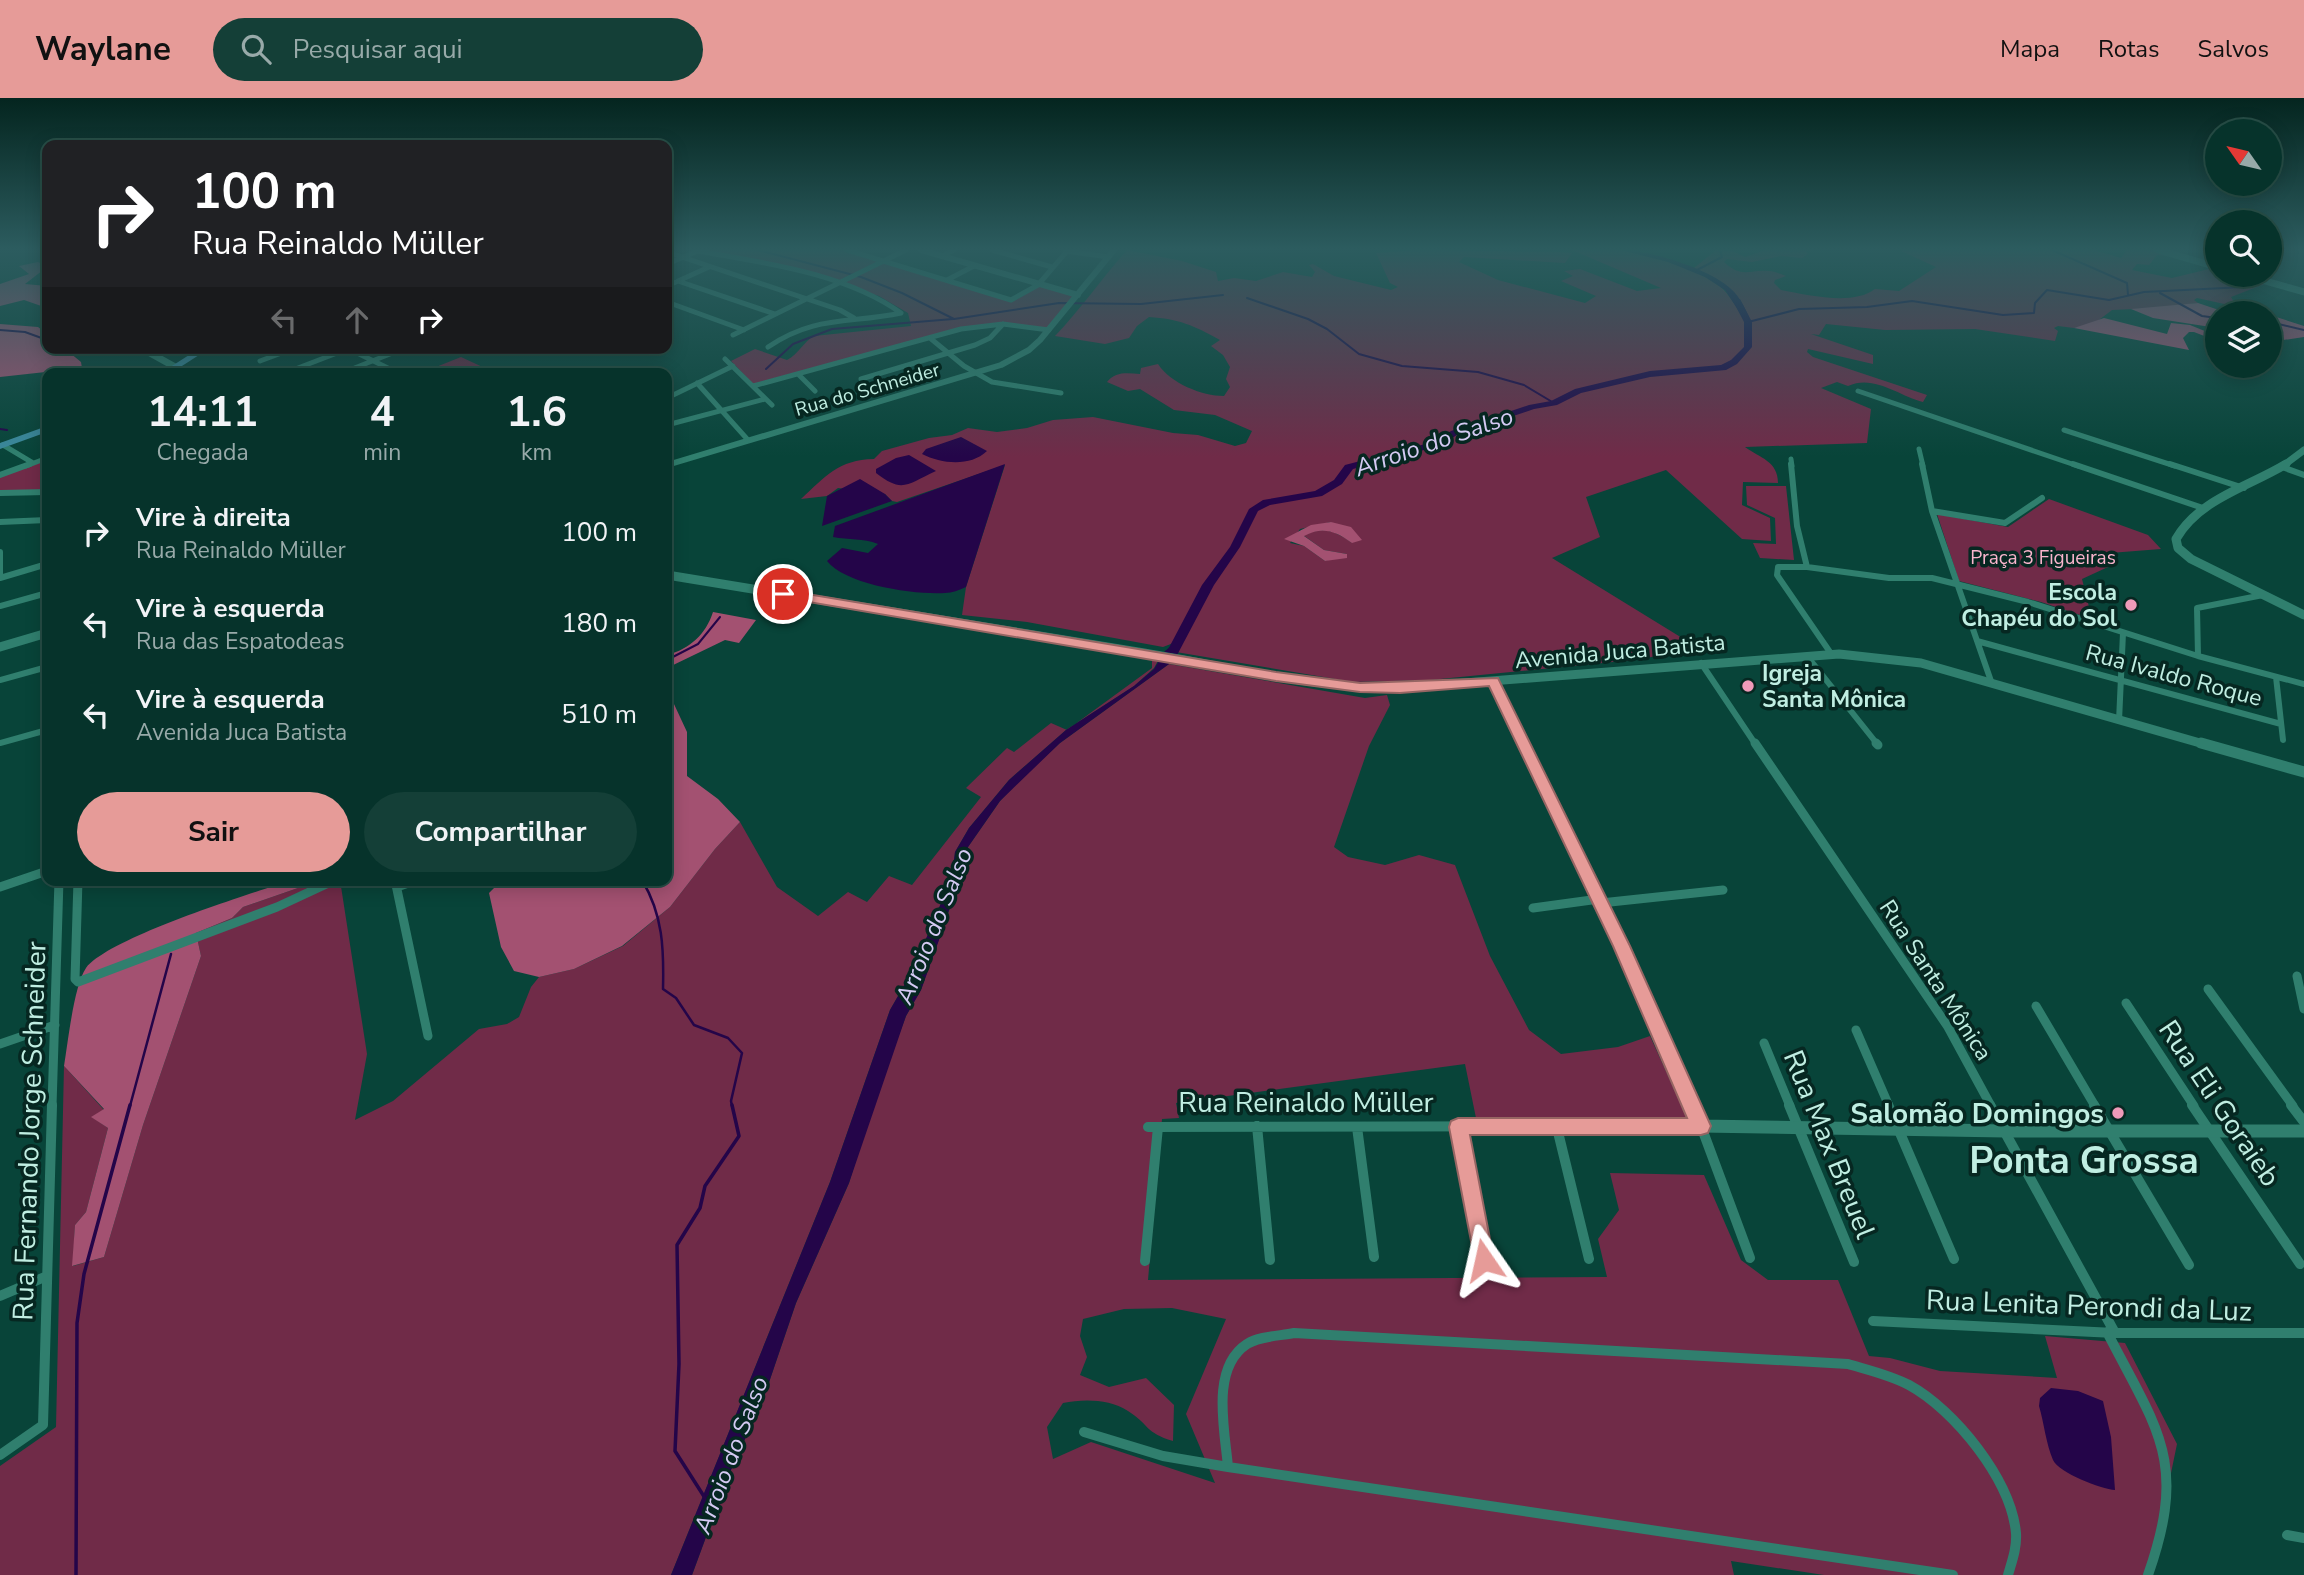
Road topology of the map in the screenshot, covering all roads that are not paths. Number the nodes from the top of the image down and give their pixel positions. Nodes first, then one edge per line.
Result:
1 (714, 319) edge
2 (765, 319) edge
3 (849, 319) edge
4 (1058, 319) edge
5 (1003, 324) junction
6 (744, 330) junction
7 (1049, 330) junction
8 (733, 335) dead end
9 (930, 338) junction
10 (768, 347) dead end
11 (151, 354) edge
12 (198, 354) edge
13 (279, 354) edge
14 (333, 354) edge
15 (360, 354) edge
16 (390, 354) edge
17 (950, 354) junction
18 (725, 359) dead end
19 (260, 361) dead end
20 (373, 361) junction
21 (733, 366) junction
22 (175, 368) edge
23 (178, 368) edge
24 (298, 368) edge
25 (355, 368) edge
26 (387, 368) edge
27 (798, 374) junction
28 (975, 374) junction
29 (861, 379) dead end
30 (697, 383) junction
31 (753, 386) junction
32 (815, 391) dead end
33 (1858, 391) dead end
34 (1061, 393) dead end
35 (672, 396) edge
36 (765, 398) junction
37 (772, 405) dead end
38 (721, 410) junction
39 (672, 424) edge
40 (2064, 430) dead end
41 (42, 431) edge
42 (748, 440) junction
43 (2, 445) edge
44 (1919, 449) dead end
45 (2304, 450) edge
46 (1791, 459) dead end
47 (42, 460) edge
48 (33, 463) junction
49 (672, 463) edge
50 (2283, 467) junction
51 (0, 475) edge
52 (2304, 475) edge
53 (2244, 488) junction
54 (42, 492) edge
55 (0, 493) edge
56 (2042, 498) dead end
57 (2203, 508) junction
58 (1932, 511) junction
59 (42, 520) edge
60 (0, 522) edge
61 (0, 552) edge
62 (42, 565) edge
63 (1807, 567) junction
64 (672, 576) edge
65 (0, 578) edge
66 (1956, 583) junction
67 (42, 594) edge
68 (2263, 595) junction
69 (0, 606) edge
70 (2304, 615) edge
71 (2123, 633) junction
72 (42, 634) edge
73 (1977, 641) junction
74 (0, 647) edge
75 (1832, 655) junction
76 (1807, 656) junction
77 (2198, 656) junction
78 (1701, 663) junction
79 (42, 668) edge
80 (2276, 677) junction
81 (0, 680) edge
82 (2121, 681) junction
83 (1493, 682) junction
84 (1992, 684) junction
85 (2304, 684) edge
86 (2119, 721) junction
87 (2281, 724) junction
88 (42, 731) edge
89 (2283, 740) dead end
90 (0, 743) edge
91 (1878, 745) dead end
92 (2304, 774) edge
93 (42, 873) edge
94 (59, 886) edge
95 (78, 886) edge
96 (322, 886) edge
97 (396, 886) edge
98 (0, 887) edge
99 (1723, 890) dead end
100 (1600, 901) junction
101 (1533, 908) dead end
102 (2297, 976) dead end
103 (2208, 989) dead end
104 (2126, 1003) dead end
105 (2036, 1006) dead end
106 (2304, 1009) edge
107 (55, 1024) junction
108 (1856, 1030) dead end
109 (428, 1036) dead end
110 (1764, 1043) dead end
111 (0, 1044) edge
112 (2304, 1122) edge
113 (1258, 1126) junction
114 (1701, 1126) junction
115 (1357, 1127) junction
116 (1458, 1127) junction
117 (1556, 1128) junction
118 (1799, 1128) junction
119 (1898, 1130) junction
120 (2208, 1130) junction
121 (2111, 1131) junction
122 (2304, 1131) edge
123 (2005, 1132) junction
124 (1374, 1257) dead end
125 (1750, 1258) dead end
126 (1589, 1259) dead end
127 (1954, 1259) dead end
128 (1270, 1260) dead end
129 (1484, 1260) dead end
130 (1145, 1261) dead end
131 (1854, 1262) dead end
132 (2300, 1264) dead end
133 (2189, 1265) dead end
134 (47, 1276) junction
135 (0, 1296) edge
136 (1873, 1321) dead end
137 (2111, 1332) junction
138 (2304, 1333) edge
139 (1084, 1432) dead end
140 (0, 1455) edge
141 (1228, 1467) junction
142 (2287, 1535) dead end
143 (2304, 1538) edge
144 (1952, 1575) edge
145 (2008, 1575) edge
146 (2148, 1575) edge

1 - 6 street
2 - 6 street
3 - 10 street
4 - 7 street, Rua do Schneider
5 - 7 street
5 - 9 street
5 - 17 street
6 - 8 street
7 - 28 street, Rua do Schneider
9 - 17 street
9 - 27 street
11 - 22 main road
12 - 23 main road
13 - 19 street
14 - 24 street
15 - 20 street
16 - 20 street
17 - 28 street
17 - 29 street
18 - 21 street
20 - 25 street
20 - 26 street
21 - 30 street
21 - 31 street
27 - 31 street
27 - 32 street
28 - 34 street
28 - 42 street, Rua do Schneider
30 - 35 street
30 - 38 street
31 - 36 street
33 - 57 street
36 - 37 street
36 - 38 street
38 - 39 street
38 - 42 street
40 - 53 street
41 - 43 main road
42 - 49 street, Rua do Schneider
43 - 48 street
44 - 58 street
45 - 50 main road
46 - 63 street
47 - 48 street
48 - 51 street
50 - 52 street
50 - 53 main road
53 - 57 main road
54 - 55 street
56 - 58 street
57 - 68 main road
58 - 66 street
59 - 60 street
61 - 65 street
62 - 65 street
63 - 66 street
63 - 75 street
64 - 83 main road, Avenida Juca Batista
66 - 71 street
66 - 73 street
67 - 69 street
68 - 70 main road
68 - 77 street
71 - 77 street
71 - 82 street
72 - 74 main road
73 - 82 street, Rua Ivaldo Roque
73 - 84 street
75 - 76 main road, Avenida Juca Batista
75 - 84 main road, Avenida Juca Batista
76 - 78 main road, Avenida Juca Batista
76 - 91 street
77 - 80 street
78 - 83 main road, Avenida Juca Batista
78 - 123 street, Rua Santa Mônica
79 - 81 street
80 - 85 street
80 - 87 street
82 - 86 street
82 - 87 street, Rua Ivaldo Roque
83 - 100 street
84 - 86 main road, Avenida Juca Batista
86 - 92 main road, Avenida Juca Batista
87 - 89 street
88 - 90 street
93 - 98 street
94 - 107 street, Rua Fernando Jorge Schneider
95 - 96 street
97 - 109 street
99 - 100 street
100 - 101 street
100 - 114 street
102 - 106 street
103 - 112 street
104 - 120 street, Rua Eli Goraieb
105 - 121 street
107 - 111 street
107 - 134 street, Rua Fernando Jorge Schneider
108 - 119 street
110 - 118 street, Rua Max Breuel
113 - 115 street, Rua Reinaldo Müller
113 - 128 street
113 - 130 street, Rua Reinaldo Müller
114 - 117 street, Rua Reinaldo Müller
114 - 118 street, Rua Reinaldo Müller
114 - 125 street
115 - 116 street, Rua Reinaldo Müller
115 - 124 street
116 - 117 street, Rua Reinaldo Müller
116 - 129 street
117 - 126 street
118 - 119 street, Rua Reinaldo Müller
118 - 131 street, Rua Max Breuel
119 - 123 street, Rua Reinaldo Müller
119 - 127 street
120 - 121 street, Rua Reinaldo Müller
120 - 122 street, Rua Reinaldo Müller
120 - 132 street, Rua Eli Goraieb
121 - 123 street, Rua Reinaldo Müller
121 - 133 street
123 - 137 street, Rua Santa Mônica
134 - 135 street
134 - 140 street, Rua Fernando Jorge Schneider
136 - 137 street, Rua Lenita Perondi da Luz
137 - 138 street, Rua Lenita Perondi da Luz
137 - 146 street, Rua Santa Mônica
139 - 141 street
141 - 144 street
141 - 145 street
142 - 143 street

